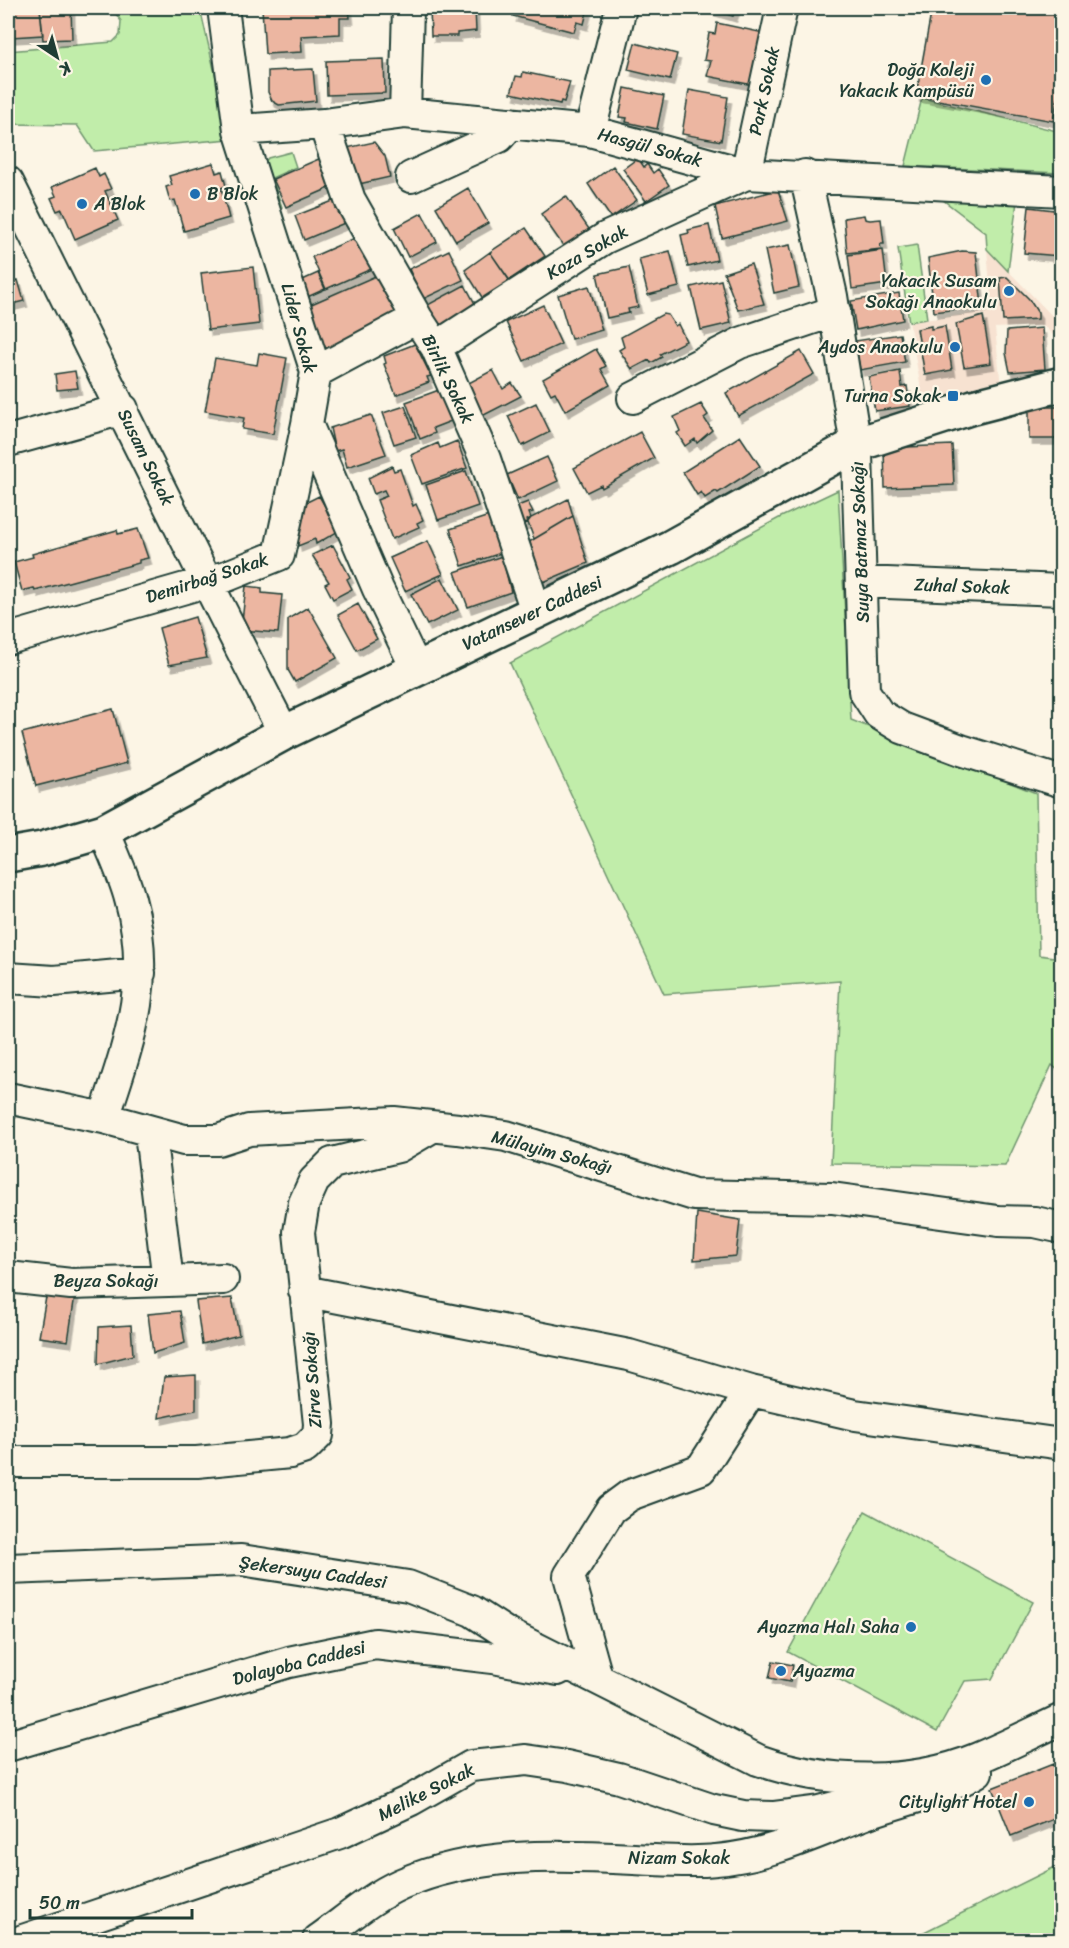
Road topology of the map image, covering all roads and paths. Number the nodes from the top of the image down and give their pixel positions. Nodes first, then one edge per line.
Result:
1 (224, 8) edge
2 (408, 8) edge
3 (621, 8) edge
4 (782, 8) edge
5 (405, 113) junction
6 (511, 123) junction
7 (324, 124) junction
8 (239, 130) junction
9 (590, 130) junction
10 (746, 174) junction
11 (805, 175) junction
12 (411, 177) dead end
13 (8, 182) edge
14 (1062, 191) edge
15 (835, 311) junction
16 (417, 318) junction
17 (436, 347) junction
18 (315, 372) junction
19 (1062, 384) edge
20 (633, 398) dead end
21 (123, 409) junction
22 (307, 424) junction
23 (8, 441) edge
24 (855, 445) junction
25 (205, 580) junction
26 (862, 582) junction
27 (1062, 590) edge
28 (536, 611) junction
29 (8, 639) edge
30 (416, 668) junction
31 (284, 733) junction
32 (1062, 782) edge
33 (104, 831) junction
34 (8, 855) edge
35 (140, 973) junction
36 (8, 978) edge
37 (8, 1098) edge
38 (104, 1118) junction
39 (432, 1127) junction
40 (150, 1133) junction
41 (1062, 1228) edge
42 (8, 1277) edge
43 (223, 1279) dead end
44 (168, 1281) junction
45 (304, 1291) junction
46 (751, 1391) junction
47 (1062, 1444) edge
48 (8, 1462) edge
49 (8, 1569) edge
50 (597, 1677) junction
51 (1062, 1719) edge
52 (1034, 1732) junction
53 (8, 1746) edge
54 (942, 1769) junction
55 (23, 1941) edge
56 (318, 1941) edge

1 - 8 street, Lider Sokak
2 - 5 street
3 - 9 street
4 - 10 street, Park Sokak
5 - 6 street, Hasgül Sokak
5 - 7 street, Hasgül Sokak
6 - 9 street, Hasgül Sokak
6 - 12 street
7 - 8 street, Hasgül Sokak
7 - 16 street, Birlik Sokak
8 - 18 street, Lider Sokak
9 - 10 street, Hasgül Sokak
10 - 11 street, Hasgül Sokak
10 - 17 street, Koza Sokak
11 - 14 street, Hasgül Sokak
11 - 15 street, Suya Batmaz Sokağı
13 - 21 street, Susam Sokak
15 - 20 street
15 - 24 street, Suya Batmaz Sokağı
16 - 17 street, Birlik Sokak
16 - 18 street
17 - 28 street, Birlik Sokak
18 - 22 street, Lider Sokak
19 - 24 main road, Vatansever Caddesi
21 - 23 street
21 - 25 street, Susam Sokak
22 - 25 street, Demirbağ Sokak
22 - 30 street
24 - 26 street, Suya Batmaz Sokağı
24 - 28 main road, Vatansever Caddesi
25 - 29 street, Demirbağ Sokak
25 - 31 street, Susam Sokak
26 - 27 street, Zuhal Sokak
26 - 32 street, Suya Batmaz Sokağı
28 - 30 main road, Vatansever Caddesi
30 - 31 main road, Vatansever Caddesi
31 - 33 main road, Vatansever Caddesi
33 - 34 main road, Vatansever Caddesi
33 - 35 street
35 - 36 street
35 - 38 street
37 - 38 street, Mülayim Sokağı
38 - 40 street, Mülayim Sokağı
39 - 40 street, Mülayim Sokağı
39 - 41 street, Mülayim Sokağı
39 - 45 street, Zirve Sokağı
40 - 44 street, Beyza Sokağı
42 - 44 street, Beyza Sokağı
43 - 44 street, Beyza Sokağı
45 - 46 street
45 - 48 street, Zirve Sokağı
46 - 47 street
46 - 50 street
49 - 50 street, Şekersuyu Caddesi
50 - 53 street, Dolayoba Caddesi
50 - 54 street, Şekersuyu Caddesi
51 - 52 street
52 - 54 street
52 - 56 street, Nizam Sokak
54 - 55 street, Melike Sokak

